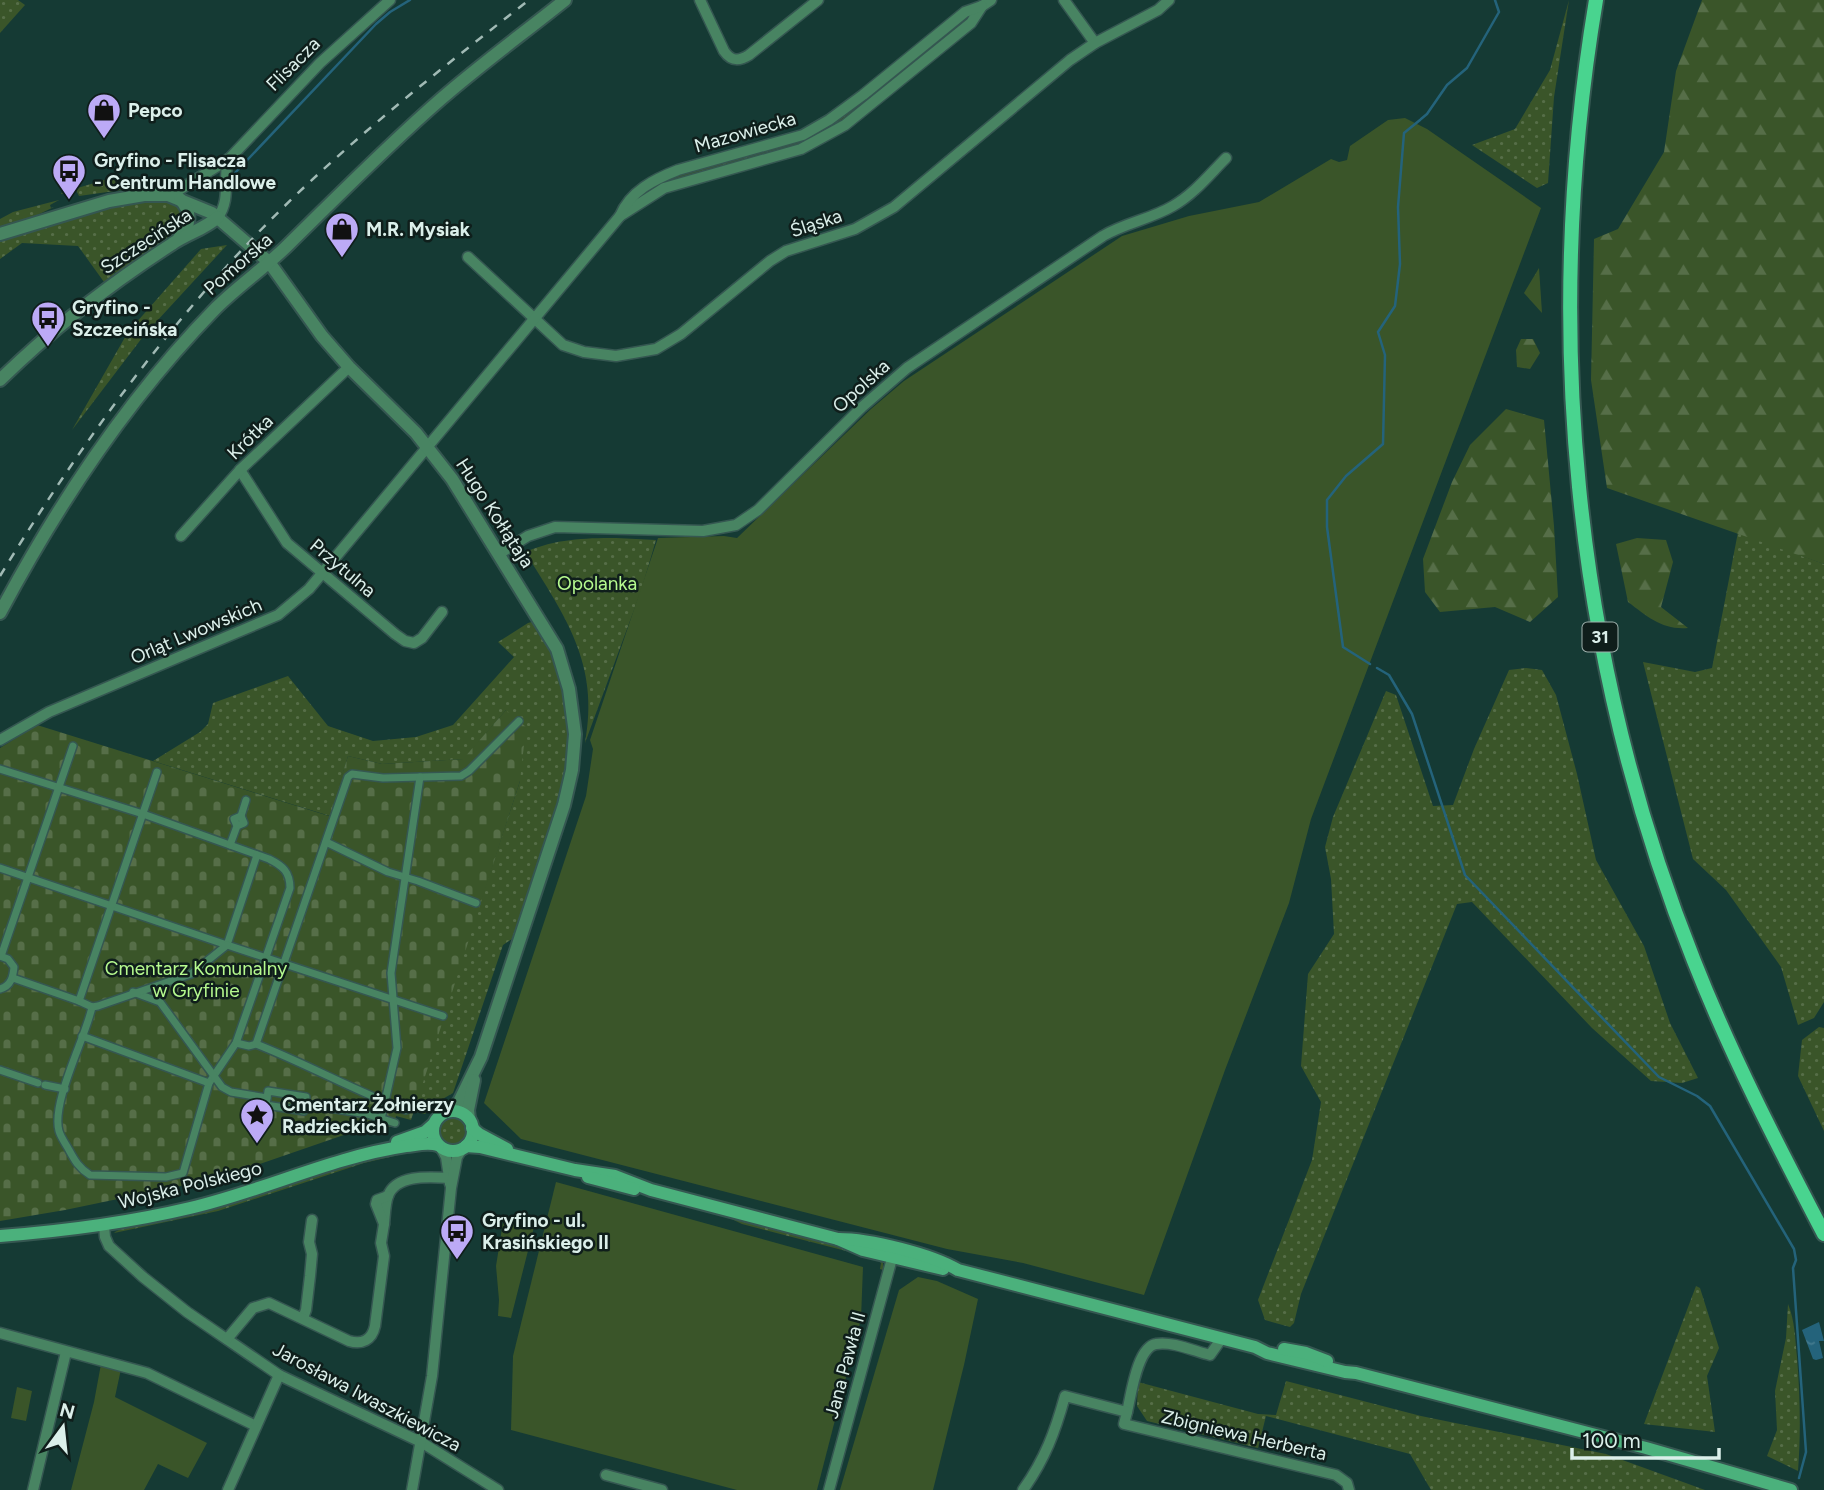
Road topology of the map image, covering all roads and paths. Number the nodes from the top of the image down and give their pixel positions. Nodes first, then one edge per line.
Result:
1 (390, 0) edge
2 (565, 0) edge
3 (700, 0) edge
4 (818, 0) edge
5 (1064, 0) edge
6 (1169, 0) edge
7 (1596, 0) edge
8 (987, 3) edge
9 (1095, 43) junction
10 (1226, 158) dead end
11 (229, 159) junction
12 (175, 197) junction
13 (218, 217) junction
14 (0, 234) edge
15 (173, 243) junction
16 (468, 257) dead end
17 (269, 262) junction
18 (533, 319) junction
19 (349, 367) junction
20 (0, 380) edge
21 (427, 446) junction
22 (240, 470) junction
23 (181, 536) dead end
24 (499, 554) junction
25 (322, 573) junction
26 (442, 612) dead end
27 (0, 613) edge
28 (519, 721) dead end
29 (0, 740) edge
30 (73, 746) dead end
31 (0, 769) edge
32 (157, 772) dead end
33 (420, 777) junction
34 (58, 789) junction
35 (246, 800) dead end
36 (143, 814) junction
37 (236, 820) junction
38 (254, 826) dead end
39 (326, 842) junction
40 (230, 845) junction
41 (257, 855) junction
42 (0, 868) edge
43 (29, 877) junction
44 (405, 878) junction
45 (476, 903) dead end
46 (111, 905) junction
47 (227, 945) junction
48 (1, 956) edge
49 (265, 958) junction
50 (283, 964) junction
51 (13, 978) junction
52 (0, 989) edge
53 (133, 992) junction
54 (392, 999) junction
55 (79, 1001) junction
56 (92, 1007) junction
57 (443, 1016) dead end
58 (82, 1036) junction
59 (236, 1043) junction
60 (256, 1044) junction
61 (0, 1070) edge
62 (475, 1073) junction
63 (215, 1076) junction
64 (209, 1083) junction
65 (65, 1089) junction
66 (267, 1098) junction
67 (385, 1102) junction
68 (305, 1104) junction
69 (406, 1111) dead end
70 (450, 1111) junction
71 (381, 1119) junction
72 (471, 1123) junction
73 (395, 1124) dead end
74 (434, 1124) junction
75 (440, 1146) junction
76 (386, 1148) junction
77 (464, 1148) junction
78 (516, 1154) junction
79 (449, 1183) junction
80 (312, 1220) dead end
81 (104, 1226) junction
82 (1824, 1234) edge
83 (0, 1236) edge
84 (893, 1253) junction
85 (303, 1318) junction
86 (0, 1333) edge
87 (1222, 1338) junction
88 (227, 1339) junction
89 (66, 1352) junction
90 (279, 1375) junction
91 (1127, 1412) junction
92 (256, 1426) junction
93 (421, 1442) junction
94 (606, 1475) dead end
95 (495, 1489) edge
96 (33, 1490) edge
97 (228, 1490) edge
98 (412, 1490) edge
99 (662, 1490) edge
100 (829, 1490) edge
101 (1023, 1490) edge
102 (1349, 1490) edge
103 (1791, 1490) edge

1 - 11 street, Flisacza
2 - 17 street, Pomorska
3 - 4 street
5 - 9 street
6 - 9 street, Śląska
7 - 82 main road, 31
8 - 18 street, Mazowiecka
9 - 18 street, Śląska
10 - 24 street, Opolska
11 - 12 street, Flisacza
11 - 13 street
12 - 13 street, Flisacza
12 - 14 street, Flisacza
12 - 15 street
13 - 15 street, Szczecińska
13 - 17 street, Flisacza
15 - 20 street, Szczecińska
16 - 18 street, Śląska
17 - 19 street, Hugo Kołłątaja
17 - 27 street, Pomorska
18 - 21 street, Mazowiecka
19 - 21 street, Hugo Kołłątaja
19 - 22 street, Krótka
21 - 24 street, Hugo Kołłątaja
21 - 25 street, Orląt Lwowskich
22 - 23 street, Krótka
22 - 25 street, Przytulna
24 - 62 street, Hugo Kołłątaja
25 - 26 street, Przytulna
25 - 29 street, Orląt Lwowskich
28 - 33 street
30 - 34 street
31 - 34 street
32 - 36 street
33 - 39 street
33 - 44 street
34 - 36 street
34 - 43 street
35 - 37 street
36 - 40 street
36 - 46 street
37 - 38 street
37 - 40 street
39 - 44 street
39 - 50 street
40 - 41 street
41 - 47 street
41 - 49 street
42 - 43 street
43 - 46 street
43 - 48 street
44 - 45 street
44 - 54 street
46 - 47 street
46 - 55 street
47 - 49 street
47 - 53 street
48 - 51 street
49 - 50 street
49 - 59 street
50 - 54 street
50 - 60 street
51 - 52 street
51 - 55 street
53 - 56 street
53 - 63 street
54 - 57 street
54 - 67 street
55 - 56 street
56 - 58 street
58 - 64 street
58 - 65 street
59 - 60 street
59 - 63 street
60 - 67 street
61 - 65 street
62 - 70 street, Hugo Kołłątaja
62 - 72 street, Hugo Kołłątaja
63 - 64 street
63 - 66 street
64 - 65 street
66 - 68 street
66 - 68 street
67 - 69 street
67 - 71 street
68 - 71 street
70 - 72 main road
70 - 74 main road
71 - 73 street
72 - 77 main road
72 - 78 main road
74 - 75 main road
74 - 76 main road, Wojska Polskiego
75 - 76 main road, Wojska Polskiego
75 - 77 main road
75 - 79 street
76 - 81 main road, Wojska Polskiego
77 - 78 main road
77 - 79 street
78 - 84 main road
79 - 85 street
79 - 93 street
80 - 85 street
81 - 83 main road, Wojska Polskiego
81 - 88 street, Jarosława Iwaszkiewicza
84 - 87 main road
84 - 100 street, Jana Pawła II
85 - 88 street
86 - 89 street
87 - 91 street
87 - 103 main road
88 - 90 street, Jarosława Iwaszkiewicza
89 - 92 street
89 - 96 street
90 - 92 street
90 - 93 street, Jarosława Iwaszkiewicza
91 - 101 street
91 - 102 street, Zbigniewa Herberta
92 - 97 street
93 - 95 street, Jarosława Iwaszkiewicza
93 - 98 street
94 - 99 street

